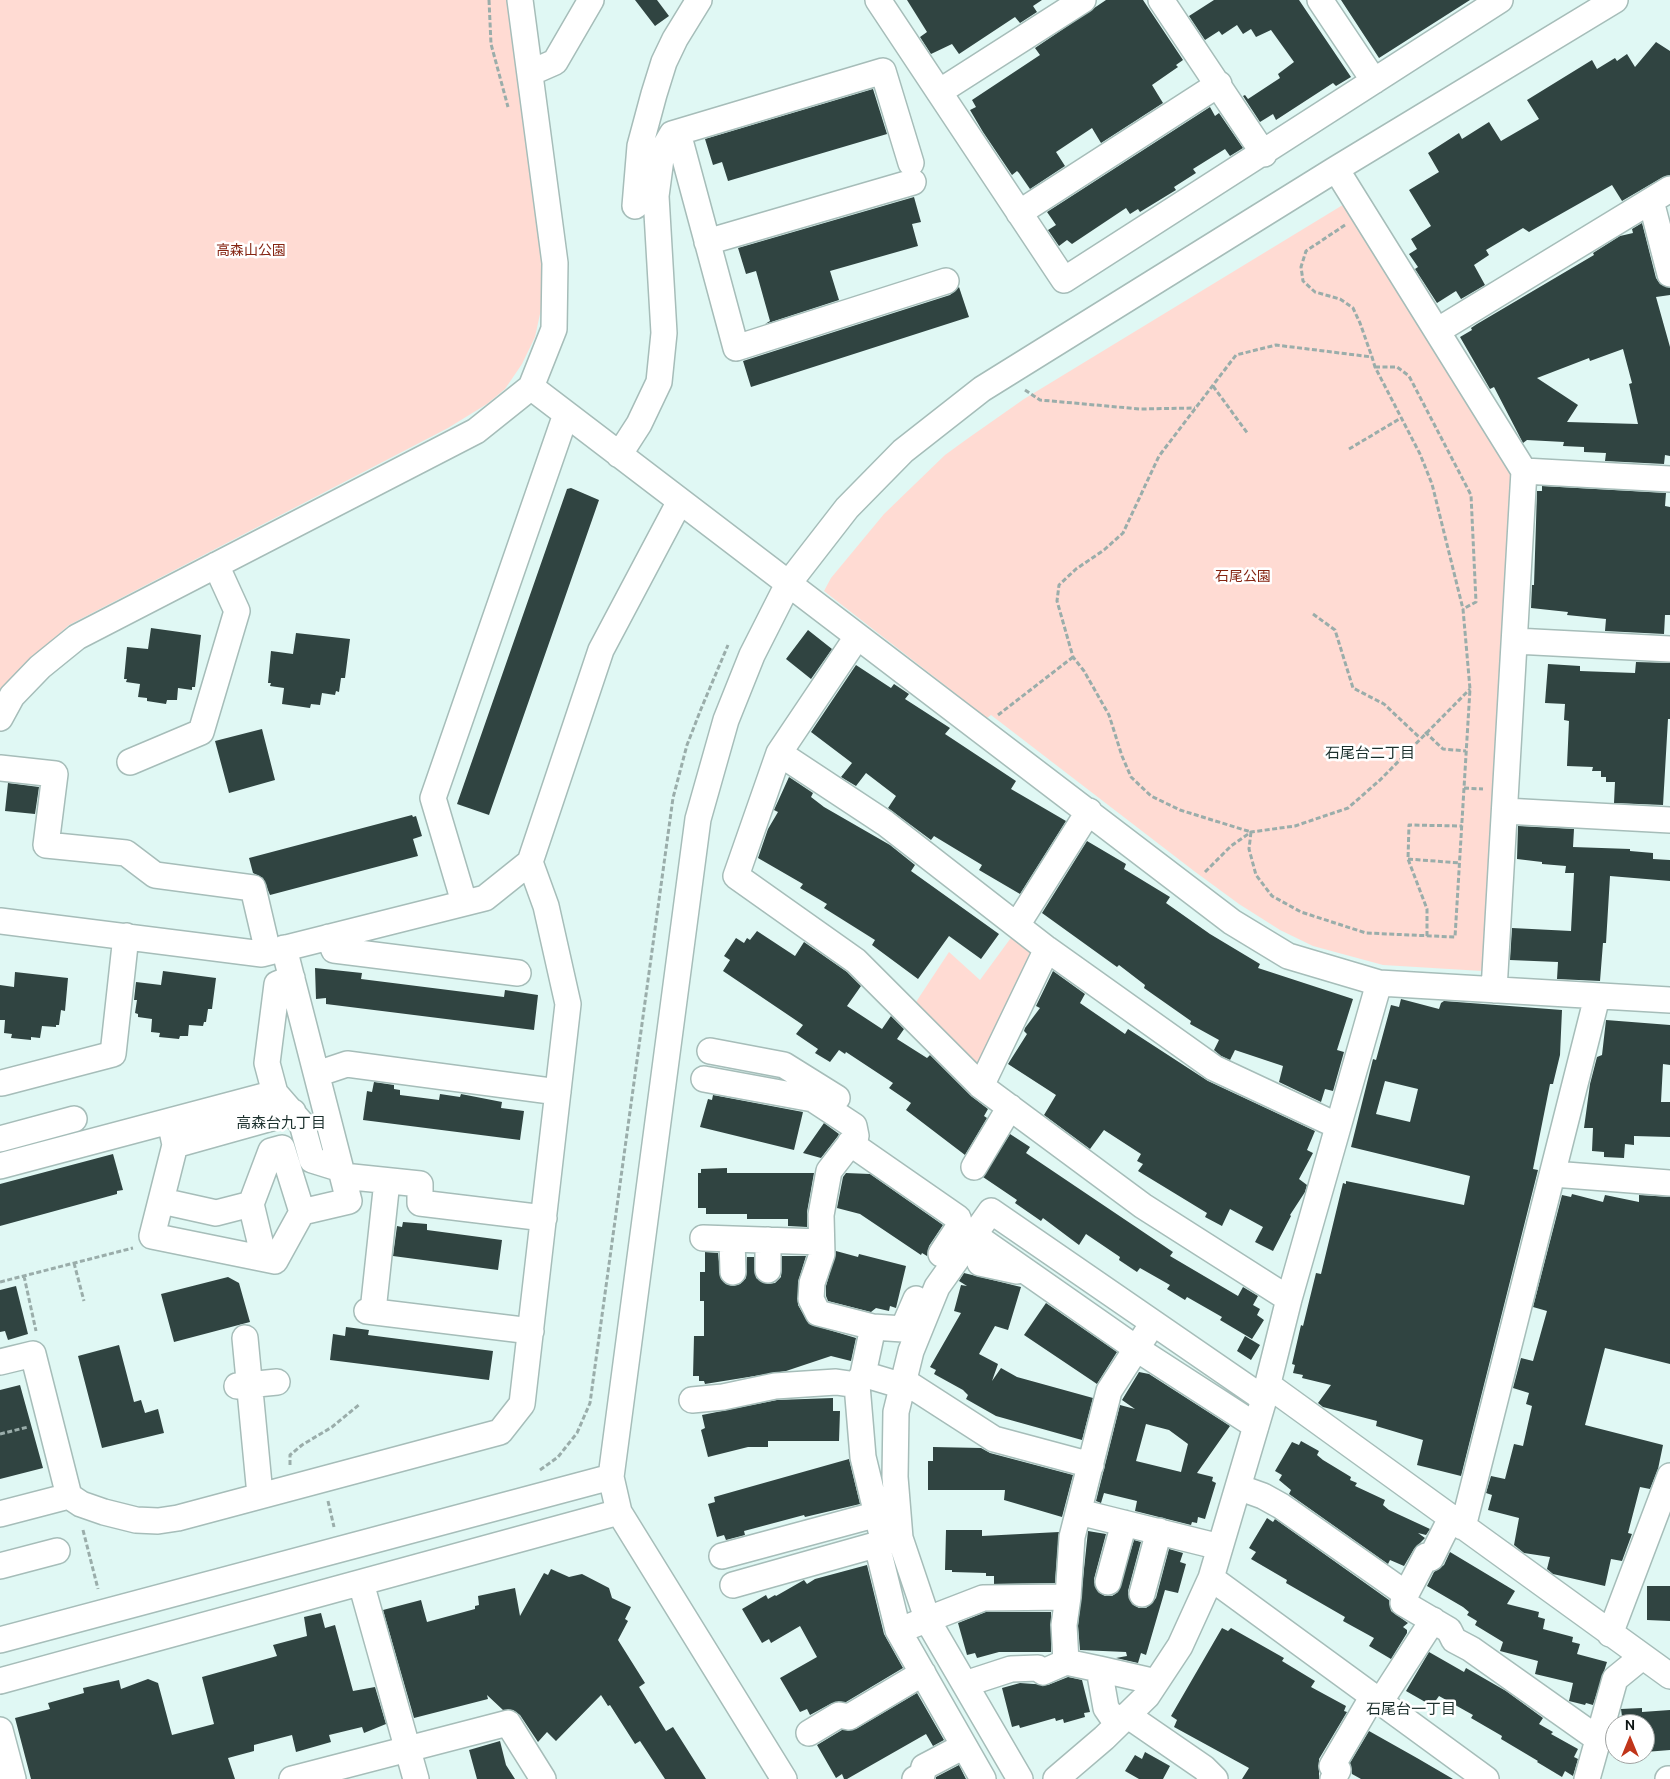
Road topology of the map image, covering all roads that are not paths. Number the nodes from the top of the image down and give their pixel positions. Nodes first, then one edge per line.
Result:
1 (520, 0) edge
2 (591, 0) edge
3 (878, 0) edge
4 (1083, 0) edge
5 (1161, 0) edge
6 (1320, 0) edge
7 (1616, 0) edge
8 (1490, 3) edge
9 (689, 5) edge
10 (530, 73) junction
11 (1374, 81) junction
12 (1219, 84) junction
13 (939, 92) junction
14 (678, 133) junction
15 (1264, 154) junction
16 (1336, 169) junction
17 (1660, 195) edge
18 (636, 206) dead end
19 (1019, 213) junction
20 (707, 242) junction
21 (1670, 274) edge
22 (946, 281) dead end
23 (1437, 331) junction
24 (530, 387) junction
25 (566, 414) junction
26 (619, 455) junction
27 (1524, 471) junction
28 (1670, 479) edge
29 (680, 501) junction
30 (216, 565) junction
31 (788, 584) junction
32 (857, 637) junction
33 (1515, 641) junction
34 (1670, 649) edge
35 (0, 718) edge
36 (779, 753) junction
37 (130, 762) dead end
38 (0, 768) edge
39 (1089, 811) junction
40 (1505, 811) junction
41 (1670, 820) edge
42 (530, 862) junction
43 (464, 902) junction
44 (0, 921) edge
45 (1017, 925) junction
46 (126, 936) junction
47 (329, 937) junction
48 (1047, 949) junction
49 (276, 950) junction
50 (518, 973) dead end
51 (292, 978) junction
52 (1379, 983) junction
53 (1494, 990) junction
54 (1597, 997) junction
55 (1670, 1000) edge
56 (710, 1050) dead end
57 (317, 1074) junction
58 (704, 1079) dead end
59 (2, 1083) dead end
60 (981, 1086) junction
61 (558, 1092) junction
62 (275, 1093) junction
63 (1010, 1107) junction
64 (293, 1112) junction
65 (74, 1119) dead end
66 (1338, 1126) junction
67 (173, 1133) junction
68 (0, 1139) edge
69 (850, 1143) junction
70 (0, 1166) edge
71 (974, 1167) dead end
72 (342, 1173) junction
73 (1553, 1174) junction
74 (387, 1181) junction
75 (1670, 1183) edge
76 (162, 1201) junction
77 (251, 1204) junction
78 (302, 1212) junction
79 (544, 1218) junction
80 (978, 1229) junction
81 (735, 1233) junction
82 (700, 1240) dead end
83 (768, 1240) junction
84 (821, 1242) junction
85 (264, 1258) junction
86 (980, 1263) dead end
87 (768, 1270) dead end
88 (733, 1272) dead end
89 (1027, 1272) junction
90 (1289, 1299) junction
91 (1153, 1322) junction
92 (872, 1327) junction
93 (530, 1331) junction
94 (245, 1338) dead end
95 (1137, 1349) junction
96 (0, 1362) edge
97 (860, 1379) junction
98 (277, 1382) dead end
99 (903, 1384) junction
100 (243, 1385) junction
101 (1266, 1392) junction
102 (692, 1400) dead end
103 (1256, 1426) junction
104 (1091, 1465) junction
105 (1670, 1476) edge
106 (611, 1477) junction
107 (1238, 1487) junction
108 (260, 1495) junction
109 (75, 1500) junction
110 (619, 1512) junction
111 (1079, 1512) junction
112 (0, 1514) edge
113 (878, 1514) junction
114 (1124, 1523) junction
115 (1454, 1527) junction
116 (1159, 1532) junction
117 (887, 1542) junction
118 (1220, 1547) junction
119 (57, 1551) dead end
120 (722, 1556) dead end
121 (0, 1566) edge
122 (1211, 1578) junction
123 (1108, 1582) dead end
124 (361, 1583) junction
125 (733, 1585) dead end
126 (1142, 1594) dead end
127 (1406, 1594) junction
128 (1068, 1597) junction
129 (1433, 1620) junction
130 (928, 1621) junction
131 (898, 1630) junction
132 (1610, 1634) junction
133 (0, 1640) edge
134 (1642, 1657) junction
135 (1066, 1662) junction
136 (1099, 1669) junction
137 (923, 1673) junction
138 (1670, 1676) edge
139 (0, 1681) edge
140 (1156, 1682) junction
141 (965, 1684) junction
142 (1377, 1699) junction
143 (1122, 1720) junction
144 (0, 1730) edge
145 (809, 1733) dead end
146 (1598, 1739) junction
147 (964, 1746) junction
148 (406, 1749) junction
149 (12, 1779) edge
150 (292, 1779) edge
151 (416, 1779) edge
152 (543, 1779) edge
153 (784, 1779) edge
154 (915, 1779) edge
155 (983, 1779) edge
156 (1020, 1779) edge
157 (1056, 1779) edge
158 (1215, 1779) edge
159 (1333, 1779) edge
160 (1486, 1779) edge
161 (1587, 1779) edge

1 - 10 street
2 - 10 street
3 - 13 street
4 - 13 street
5 - 12 street
6 - 11 street
7 - 16 street
8 - 11 street
9 - 18 street
10 - 24 street
11 - 15 street
12 - 15 street
12 - 19 street
13 - 19 street
14 - 20 street
14 - 20 street
14 - 26 street
15 - 19 street
16 - 23 street
16 - 31 street
17 - 21 street
17 - 23 street
20 - 22 street
23 - 27 street
24 - 25 street
24 - 30 street
25 - 26 street
25 - 43 street
26 - 29 street
27 - 28 street
27 - 33 street
29 - 31 street
29 - 42 street
30 - 35 street
30 - 37 street
31 - 32 street
31 - 106 street
32 - 36 street
32 - 39 street
33 - 34 street
33 - 40 street
36 - 45 street
36 - 60 street
38 - 49 street
39 - 45 street
39 - 52 street
40 - 41 street
40 - 53 street
42 - 43 street
42 - 61 street
43 - 47 street
44 - 46 street
45 - 48 street
46 - 49 street
46 - 59 street
47 - 49 street
47 - 50 street
48 - 60 street
48 - 66 street
49 - 51 street
51 - 57 street
51 - 62 street
52 - 53 street
52 - 66 street
53 - 54 street
54 - 55 street
54 - 73 street
56 - 80 street
57 - 61 street
57 - 72 street
58 - 69 street
60 - 63 street
61 - 79 street
62 - 64 street
62 - 67 street
63 - 71 street
63 - 90 street
64 - 67 street
64 - 72 street
65 - 68 street
66 - 90 street
67 - 70 street
67 - 76 street
69 - 84 street
69 - 92 street
72 - 74 street
72 - 78 street
73 - 75 street
73 - 115 street
74 - 79 street
74 - 93 street
76 - 77 street
76 - 85 street
77 - 78 street
77 - 85 street
78 - 85 street
79 - 93 street
80 - 89 street
80 - 91 street
80 - 99 street
81 - 82 street
81 - 83 street
81 - 88 street
83 - 84 street
83 - 87 street
84 - 92 street
86 - 89 street
89 - 95 street
90 - 101 street
91 - 95 street
91 - 101 street
92 - 97 street
93 - 108 street
94 - 100 street
95 - 103 street
95 - 104 street
96 - 109 street
97 - 99 street
97 - 102 street
97 - 113 street
98 - 100 street
99 - 104 street
99 - 117 street
100 - 108 street
101 - 103 street
101 - 115 street
103 - 107 street
104 - 111 street
105 - 132 street
106 - 110 street
106 - 133 street
107 - 118 street
107 - 127 street
108 - 109 street
109 - 112 street
110 - 124 street
110 - 153 street
111 - 114 street
111 - 128 street
113 - 117 street
113 - 120 street
114 - 116 street
114 - 123 street
115 - 127 street
115 - 132 street
116 - 118 street
116 - 126 street
117 - 125 street
117 - 130 street
117 - 131 street
118 - 122 street
119 - 121 street
122 - 140 street
122 - 142 street
124 - 139 street
124 - 148 street
127 - 129 street
128 - 130 street
128 - 135 street
129 - 142 street
129 - 146 street
130 - 131 street
130 - 141 street
131 - 137 street
132 - 134 street
134 - 138 street
134 - 146 street
135 - 136 street
135 - 141 street
136 - 140 street
136 - 143 street
137 - 145 street
137 - 147 street
140 - 143 street
141 - 156 street
142 - 159 street
142 - 160 street
143 - 157 street
143 - 158 street
144 - 149 street
146 - 161 street
147 - 154 street
147 - 155 street
148 - 150 street
148 - 151 street
148 - 152 street

